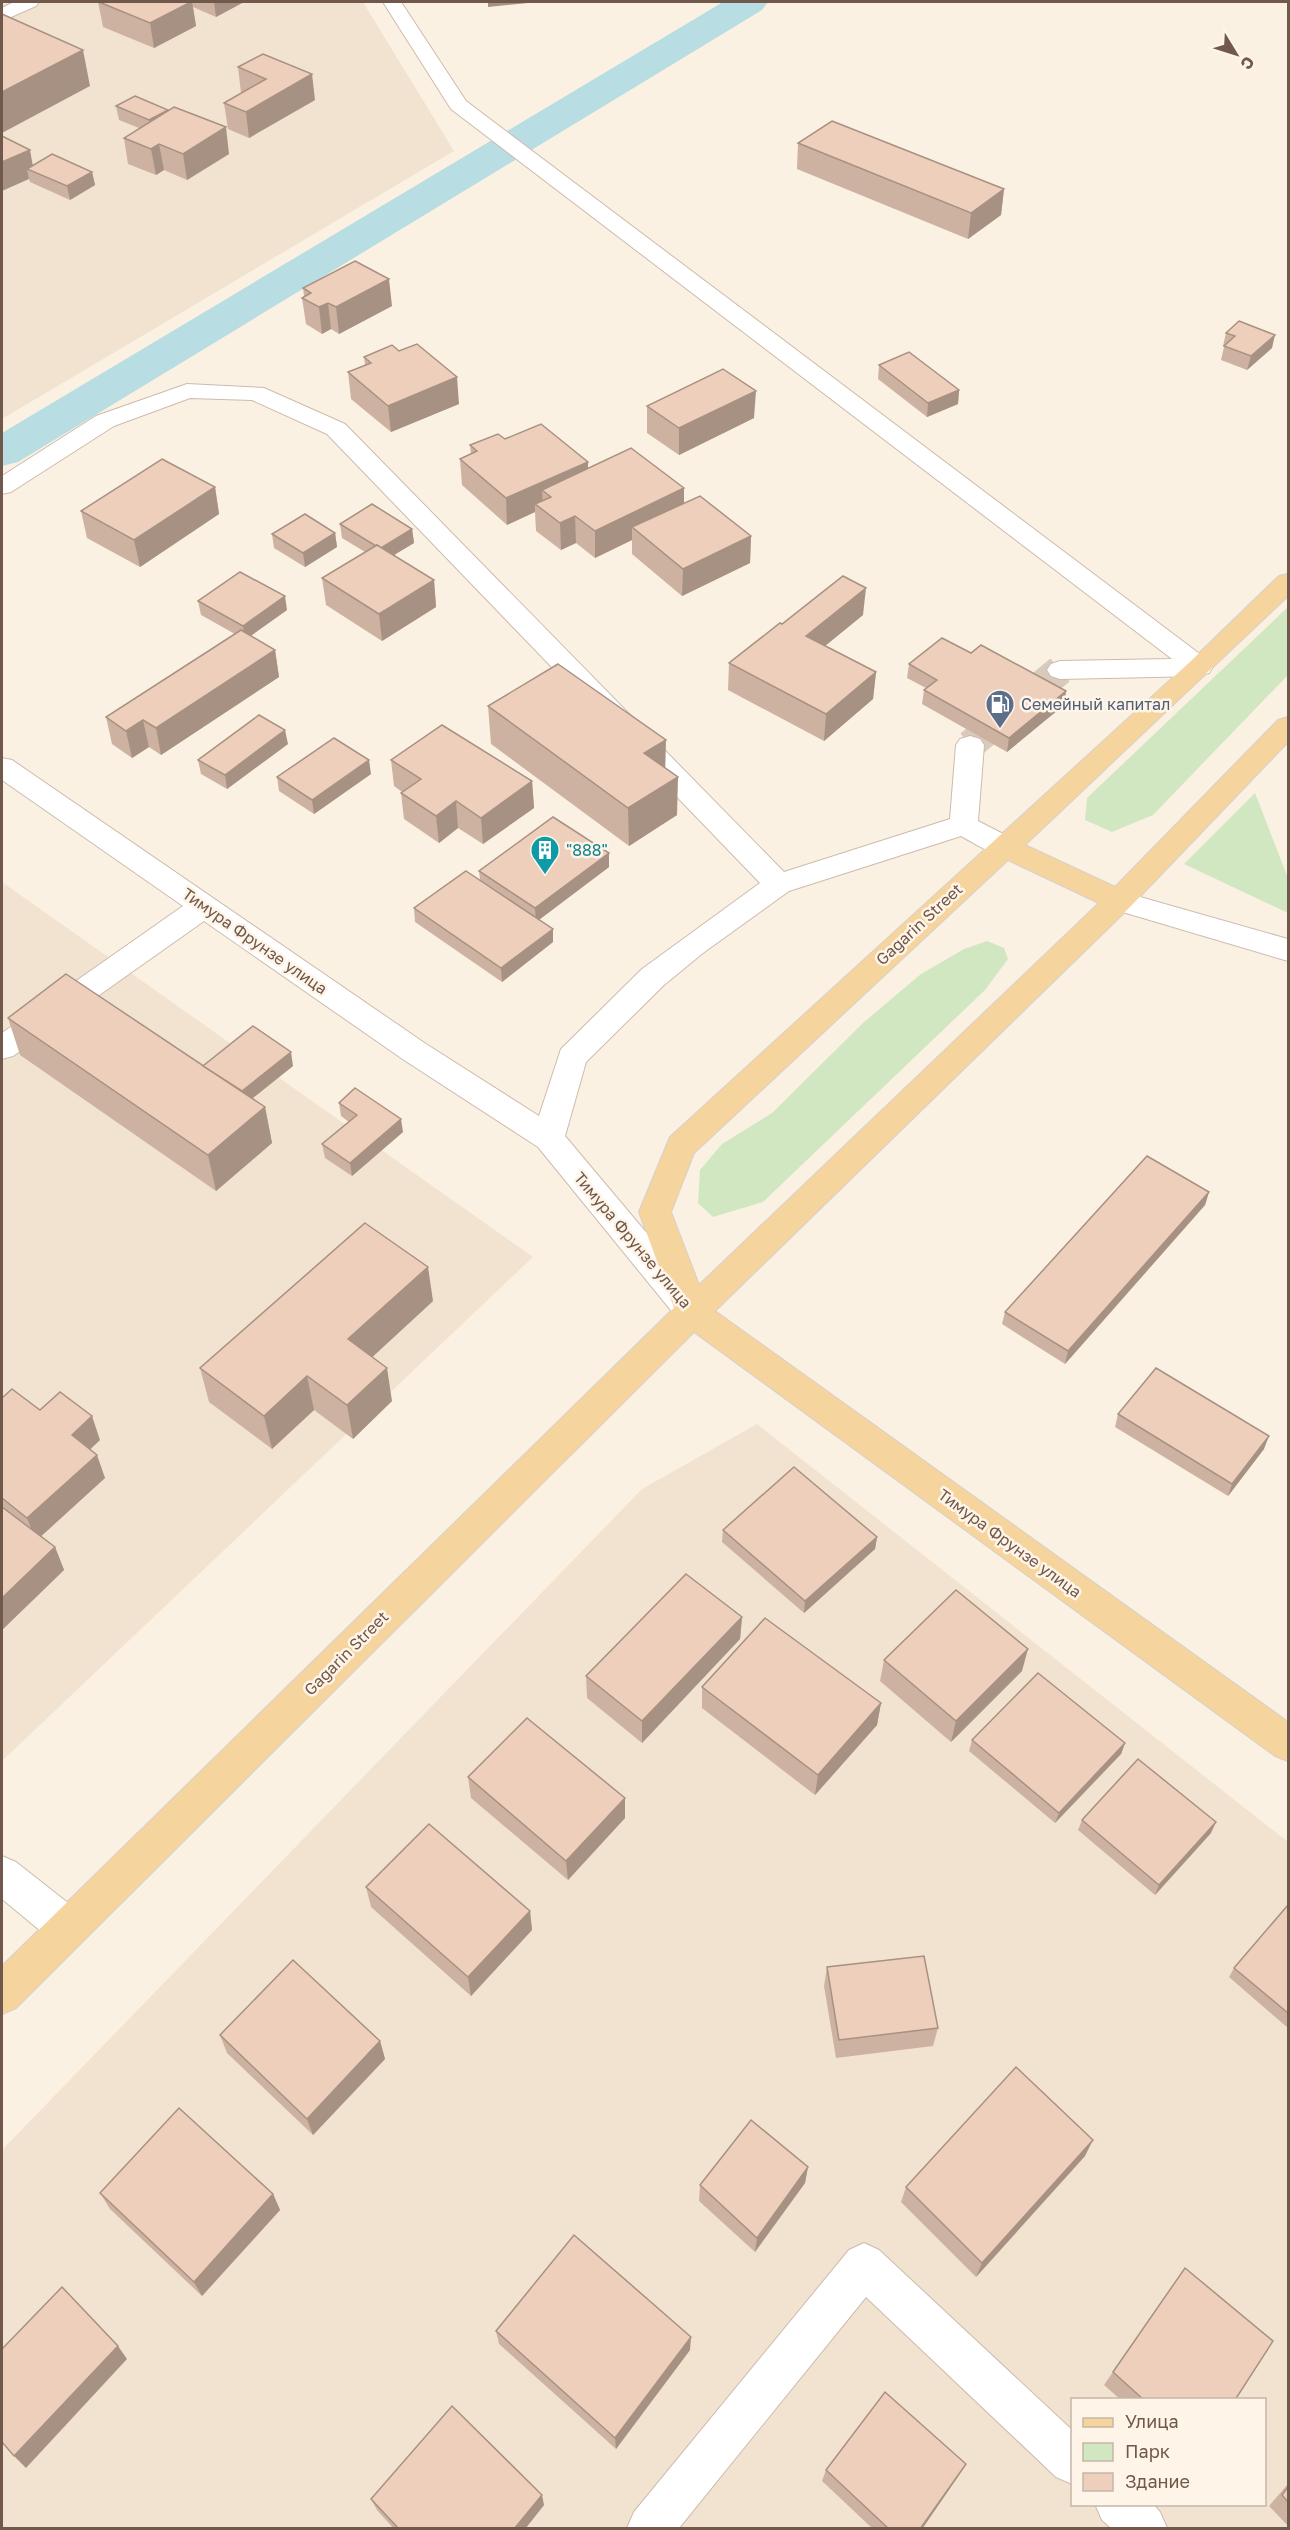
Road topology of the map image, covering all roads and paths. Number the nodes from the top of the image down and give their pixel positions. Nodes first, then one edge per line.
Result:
1 (29, 2) edge
2 (392, 2) edge
3 (2, 15) edge
4 (2, 487) edge
5 (1288, 582) edge
6 (1200, 667) junction
7 (1060, 670) tunnel mouth
8 (1288, 726) edge
9 (970, 745) dead end
10 (2, 768) edge
11 (964, 825) junction
12 (1003, 846) junction
13 (778, 884) junction
14 (1119, 902) junction
15 (204, 906) junction
16 (1288, 950) edge
17 (2, 1048) edge
18 (549, 1138) junction
19 (692, 1312) junction
20 (1288, 1744) edge
21 (2, 1875) edge
22 (68, 1928) junction
23 (2, 1994) edge
24 (1071, 2460) edge
25 (1119, 2506) edge
26 (650, 2529) edge
27 (1144, 2529) edge

1 - 3 street
2 - 6 street
4 - 13 street
5 - 6 main road, Gagarin Street
6 - 7 street
6 - 12 main road, Gagarin Street
8 - 14 main road, Gagarin Street
9 - 11 street
10 - 15 street, Тимура Фрунзе улица
11 - 12 street
11 - 13 street
12 - 14 main road
12 - 19 main road, Gagarin Street
13 - 18 street
14 - 16 street
14 - 19 main road, Gagarin Street
15 - 17 street
15 - 18 street, Тимура Фрунзе улица
18 - 19 street, Тимура Фрунзе улица
19 - 20 main road, Тимура Фрунзе улица
19 - 22 main road, Gagarin Street
21 - 22 street
22 - 23 main road, Gagarin Street
24 - 26 street
25 - 27 street

